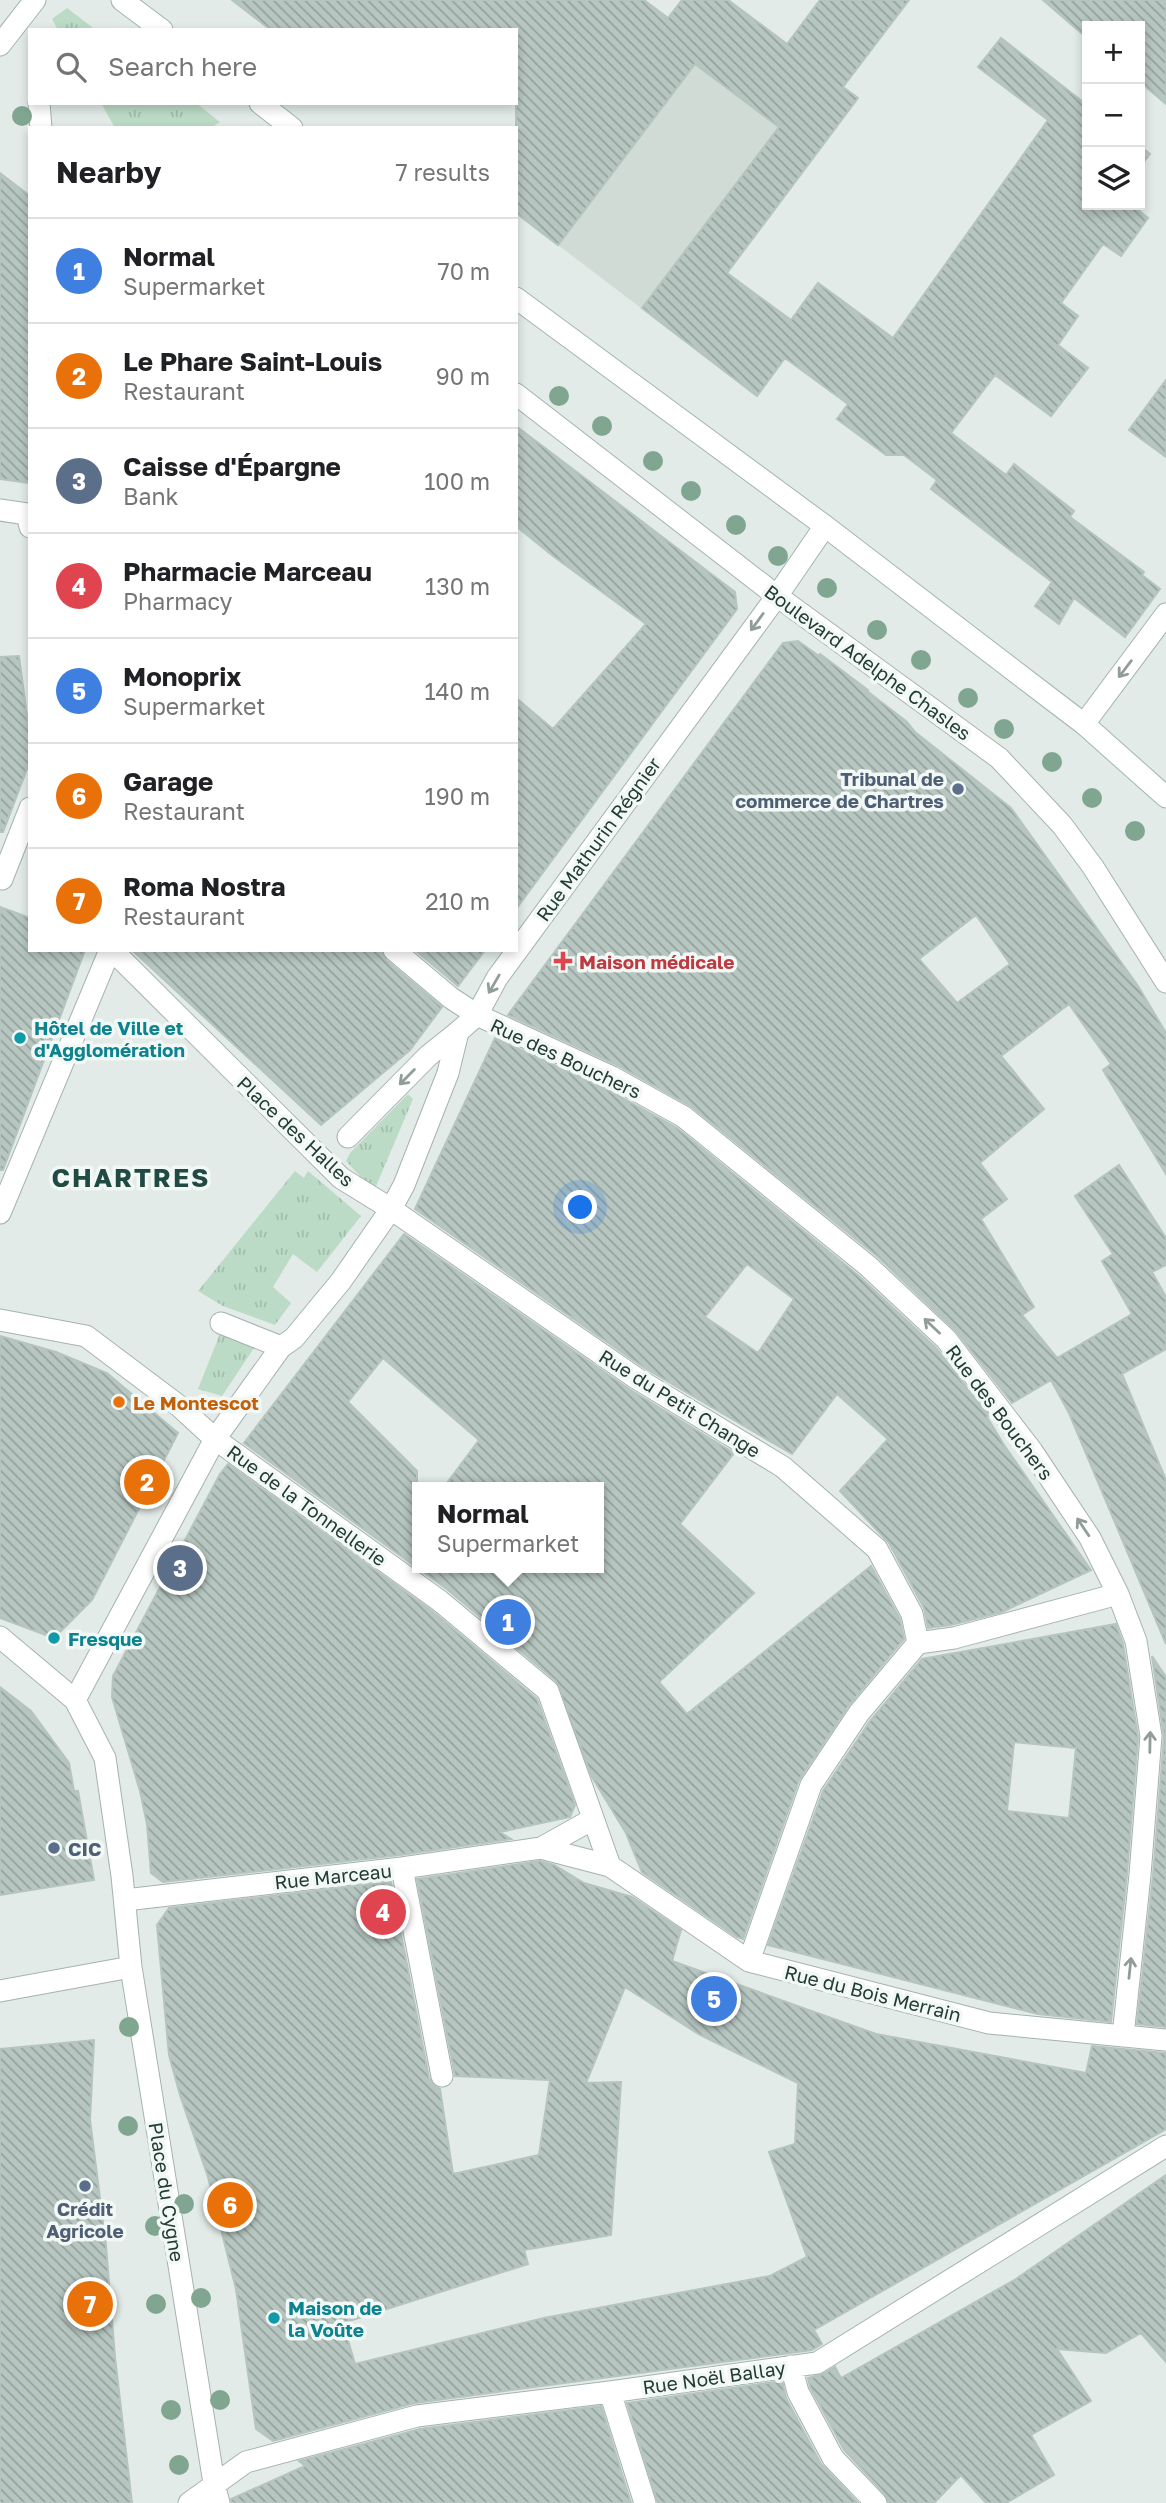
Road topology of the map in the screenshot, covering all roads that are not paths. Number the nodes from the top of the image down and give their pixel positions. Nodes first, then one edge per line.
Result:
1 (122, 0) edge
2 (33, 3) edge
3 (33, 28) edge
4 (159, 28) edge
5 (0, 45) edge
6 (39, 105) edge
7 (263, 105) edge
8 (287, 124) edge
9 (41, 126) edge
10 (518, 299) edge
11 (518, 396) edge
12 (0, 510) edge
13 (28, 520) edge
14 (825, 526) junction
15 (777, 596) junction
16 (1166, 614) edge
17 (1084, 724) junction
18 (1166, 797) edge
19 (28, 813) edge
20 (0, 878) edge
21 (518, 951) edge
22 (110, 952) edge
23 (113, 952) edge
24 (396, 952) edge
25 (517, 952) edge
26 (1166, 982) edge
27 (477, 1015) junction
28 (458, 1032) junction
29 (348, 1137) dead end
30 (391, 1209) junction
31 (0, 1213) edge
32 (0, 1320) edge
33 (221, 1323) dead end
34 (281, 1347) junction
35 (215, 1439) junction
36 (1118, 1594) junction
37 (0, 1637) edge
38 (918, 1643) junction
39 (75, 1700) junction
40 (593, 1819) junction
41 (541, 1848) junction
42 (610, 1866) junction
43 (402, 1868) junction
44 (125, 1899) junction
45 (749, 1961) junction
46 (131, 1967) junction
47 (0, 1991) edge
48 (1123, 2036) junction
49 (1166, 2040) edge
50 (442, 2076) dead end
51 (1166, 2146) edge
52 (791, 2366) junction
53 (610, 2392) junction
54 (217, 2493) edge
55 (189, 2503) edge
56 (645, 2503) edge
57 (876, 2503) edge

1 - 4 street
2 - 3 street
2 - 5 street
6 - 9 street
7 - 8 street
10 - 14 street
11 - 15 street, Boulevard Adelphe Chasles
12 - 13 street
14 - 15 street, Rue Mathurin Régnier
14 - 17 street
15 -> 21 street, Rue Mathurin Régnier
15 - 26 street, Boulevard Adelphe Chasles
16 -> 17 street
17 - 18 street
19 - 20 street
22 - 31 street, Place des Halles
23 - 30 street, Place des Halles
24 - 27 street, Rue des Bouchers
25 -> 27 street, Rue Mathurin Régnier
27 - 28 street, Rue Mathurin Régnier
36 -> 27 street, Rue des Bouchers
28 -> 29 street, Rue Mathurin Régnier
28 - 30 street
30 - 34 street
30 - 38 street, Rue du Petit Change
32 - 35 street
33 - 34 street
34 - 35 street
35 - 39 street
35 - 40 street, Rue de la Tonnellerie
36 - 38 street
48 -> 36 street, Rue des Bouchers
37 - 39 street
38 - 45 street
39 - 44 street, Place du Cygne
40 - 41 street, Rue Marceau
40 - 42 street, Rue de la Tonnellerie
41 - 42 street, Rue Marceau
41 - 43 street, Rue Marceau
42 - 45 street, Rue du Bois Merrain
43 - 44 street, Rue Marceau
43 - 50 street
44 - 46 street, Place du Cygne
45 - 48 street, Rue du Bois Merrain
46 - 47 street
46 - 54 street, Place du Cygne
48 - 49 street, Rue du Bois Merrain
51 - 52 street, Rue Noël Ballay
52 - 53 street, Rue Noël Ballay
52 - 57 street
53 - 54 street, Rue Noël Ballay
53 - 56 street
54 - 55 street, Rue Noël Ballay

